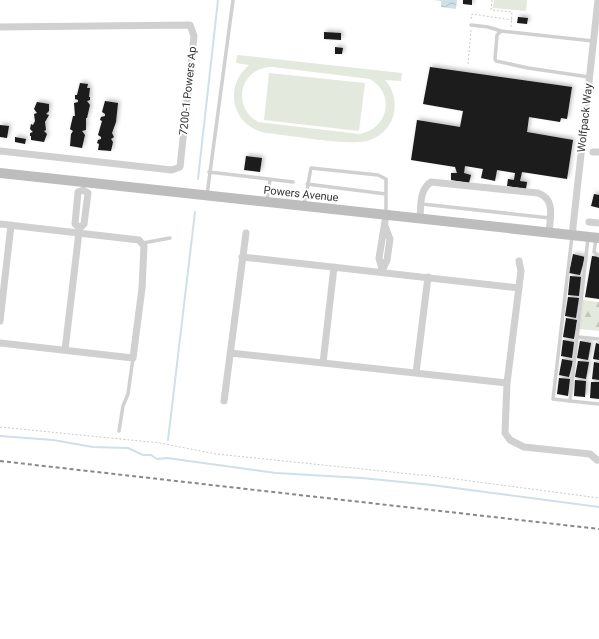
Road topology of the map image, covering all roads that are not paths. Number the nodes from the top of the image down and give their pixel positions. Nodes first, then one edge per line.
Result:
1 (233, 0) edge
2 (598, 0) edge
3 (471, 25) road end
4 (0, 27) edge
5 (501, 31) junction
6 (593, 41) junction
7 (589, 77) junction
8 (0, 151) edge
9 (209, 172) junction
10 (0, 173) edge
11 (270, 180) junction
12 (292, 182) dead end
13 (307, 184) junction
14 (84, 186) junction
15 (386, 194) junction
16 (207, 196) junction
17 (267, 202) junction
18 (422, 204) junction
19 (304, 206) junction
20 (386, 215) junction
21 (550, 218) junction
22 (420, 219) junction
23 (589, 222) dead end
24 (599, 223) edge
25 (0, 224) edge
26 (11, 225) junction
27 (79, 230) junction
28 (246, 233) dead end
29 (549, 233) junction
30 (572, 236) junction
31 (170, 238) dead end
32 (594, 238) edge
33 (143, 243) junction
34 (599, 256) edge
35 (242, 257) junction
36 (519, 261) dead end
37 (334, 267) junction
38 (382, 270) junction
39 (428, 278) junction
40 (519, 288) junction
41 (0, 321) edge
42 (578, 337) junction
43 (599, 340) edge
44 (0, 343) edge
45 (65, 350) junction
46 (230, 352) junction
47 (133, 358) junction
48 (323, 363) junction
49 (416, 373) junction
50 (507, 383) junction
51 (224, 401) dead end
52 (570, 401) junction
53 (599, 404) edge
54 (119, 431) dead end
55 (597, 460) dead end

1 - 9 lane
2 - 6 street, Wolfpack Way
3 - 5 lane
4 - 8 street, 7200-1 Powers Ap
5 - 6 lane
5 - 7 lane
6 - 7 street, Wolfpack Way
7 - 30 street, Wolfpack Way
9 - 11 lane
9 - 16 lane
10 - 14 street, Powers Avenue
11 - 12 lane
11 - 17 lane
13 - 15 lane
13 - 15 lane
13 - 19 lane
14 - 16 street, Powers Avenue
14 - 27 street
15 - 20 lane
16 - 17 street, Powers Avenue
17 - 19 street, Powers Avenue
18 - 21 lane
18 - 21 street
18 - 22 street
19 - 20 street, Powers Avenue
20 - 22 street, Powers Avenue
20 - 38 street
21 - 29 street
22 - 29 street, Powers Avenue
23 - 24 street
25 - 26 street
26 - 27 street
26 - 41 street
27 - 33 street
27 - 45 street
28 - 35 street
29 - 30 street, Powers Avenue
30 - 32 street, Powers Avenue
30 - 52 lane
31 - 33 lane
32 - 34 lane
32 - 42 lane
33 - 47 street
35 - 37 street
35 - 46 street
36 - 40 street
37 - 38 street
37 - 48 street
38 - 39 street
39 - 40 street
39 - 49 street
40 - 50 street
42 - 43 lane
42 - 52 lane
44 - 45 street
45 - 47 street
46 - 48 street
46 - 51 street
47 - 54 lane
48 - 49 street
49 - 50 street
50 - 55 street
52 - 53 lane

